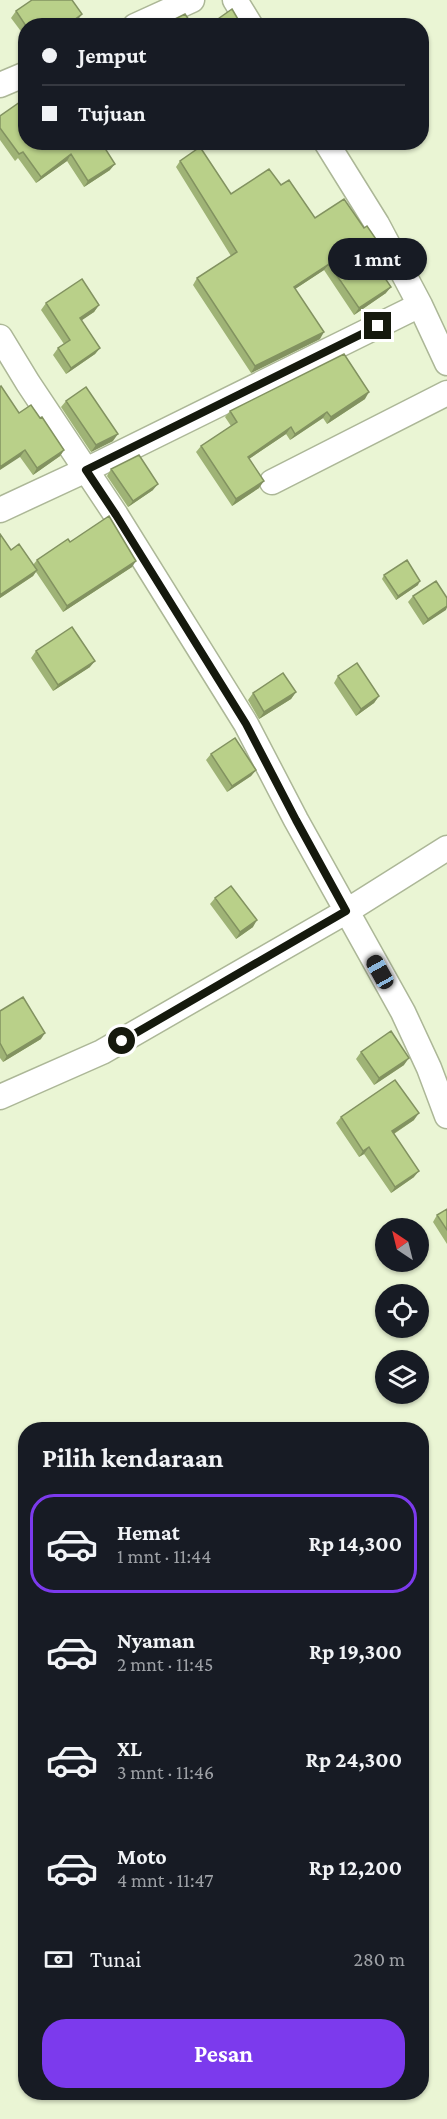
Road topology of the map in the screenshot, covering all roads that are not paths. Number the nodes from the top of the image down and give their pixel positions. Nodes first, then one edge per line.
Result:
1 (192, 0) edge
2 (235, 0) edge
3 (153, 18) edge
4 (246, 18) edge
5 (18, 77) edge
6 (0, 85) edge
7 (331, 150) edge
8 (420, 305) junction
9 (0, 338) edge
10 (447, 363) edge
11 (447, 393) edge
12 (86, 470) junction
13 (272, 483) dead end
14 (0, 510) edge
15 (447, 848) edge
16 (346, 911) junction
17 (438, 1062) edge
18 (0, 1097) edge
19 (447, 1116) edge

1 - 3 street
2 - 4 street
5 - 6 street
7 - 8 street
8 - 10 street
8 - 12 street
9 - 12 street
11 - 13 street
12 - 14 street
12 - 16 street
15 - 16 street
16 - 17 street
16 - 18 street
17 - 19 street

